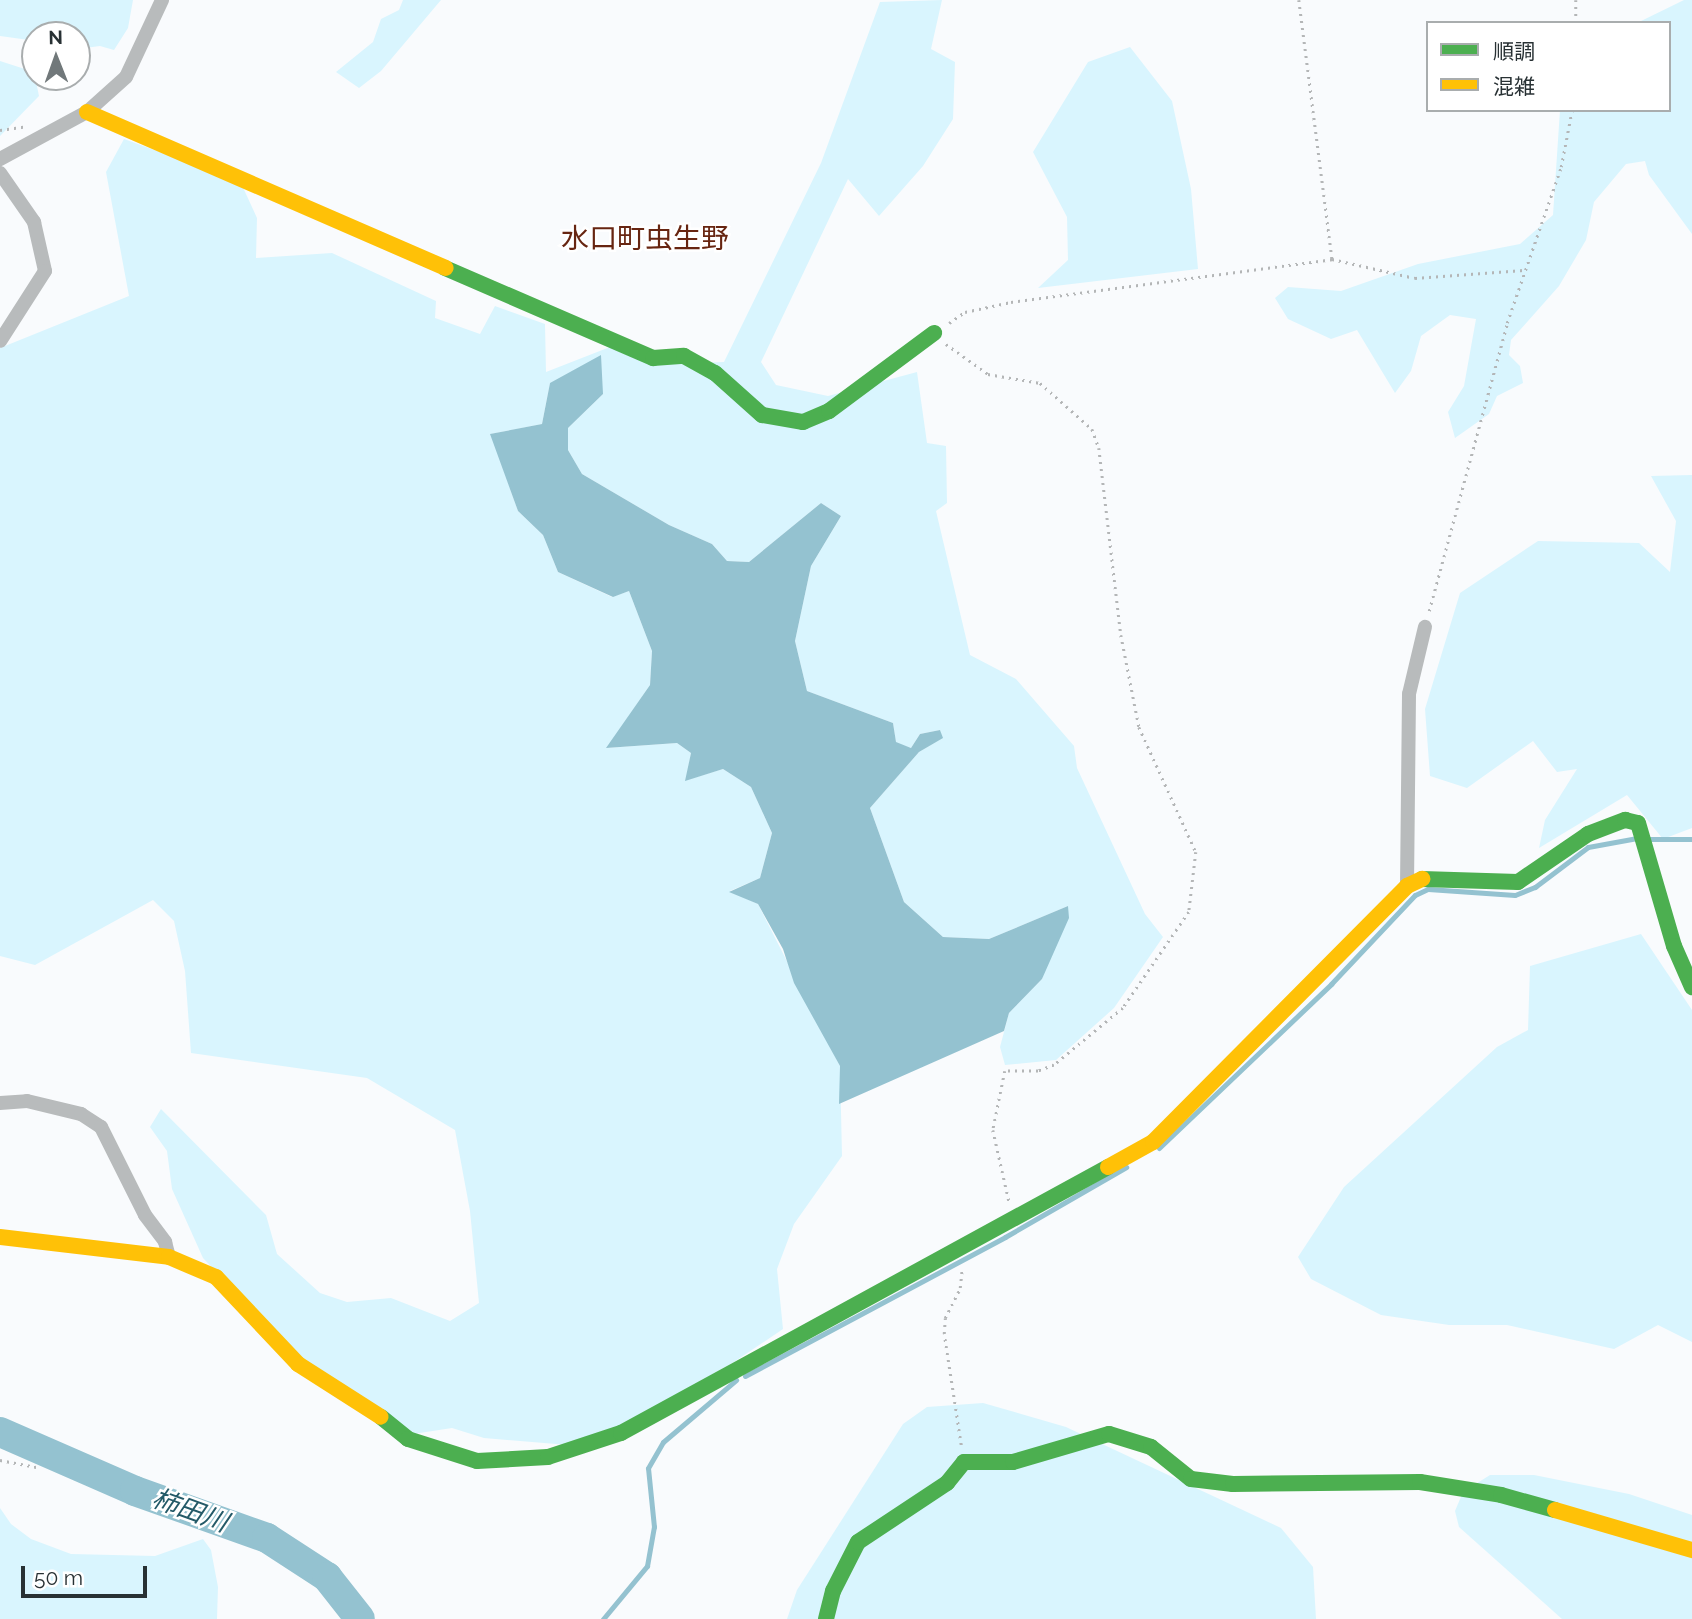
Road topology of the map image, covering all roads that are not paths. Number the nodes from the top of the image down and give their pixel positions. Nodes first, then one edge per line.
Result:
1 (162, 0) edge
2 (87, 112) junction
3 (0, 159) edge
4 (0, 173) edge
5 (934, 333) road end
6 (0, 341) edge
7 (1425, 627) road end
8 (1408, 886) junction
9 (1692, 987) edge
10 (0, 1103) edge
11 (0, 1237) edge
12 (169, 1257) junction
13 (1692, 1550) edge
14 (826, 1619) edge

1 - 2 street
2 - 3 street
2 - 5 street
4 - 6 street
7 - 8 street
8 - 9 street
8 - 12 street
10 - 12 street
11 - 12 street
13 - 14 street

